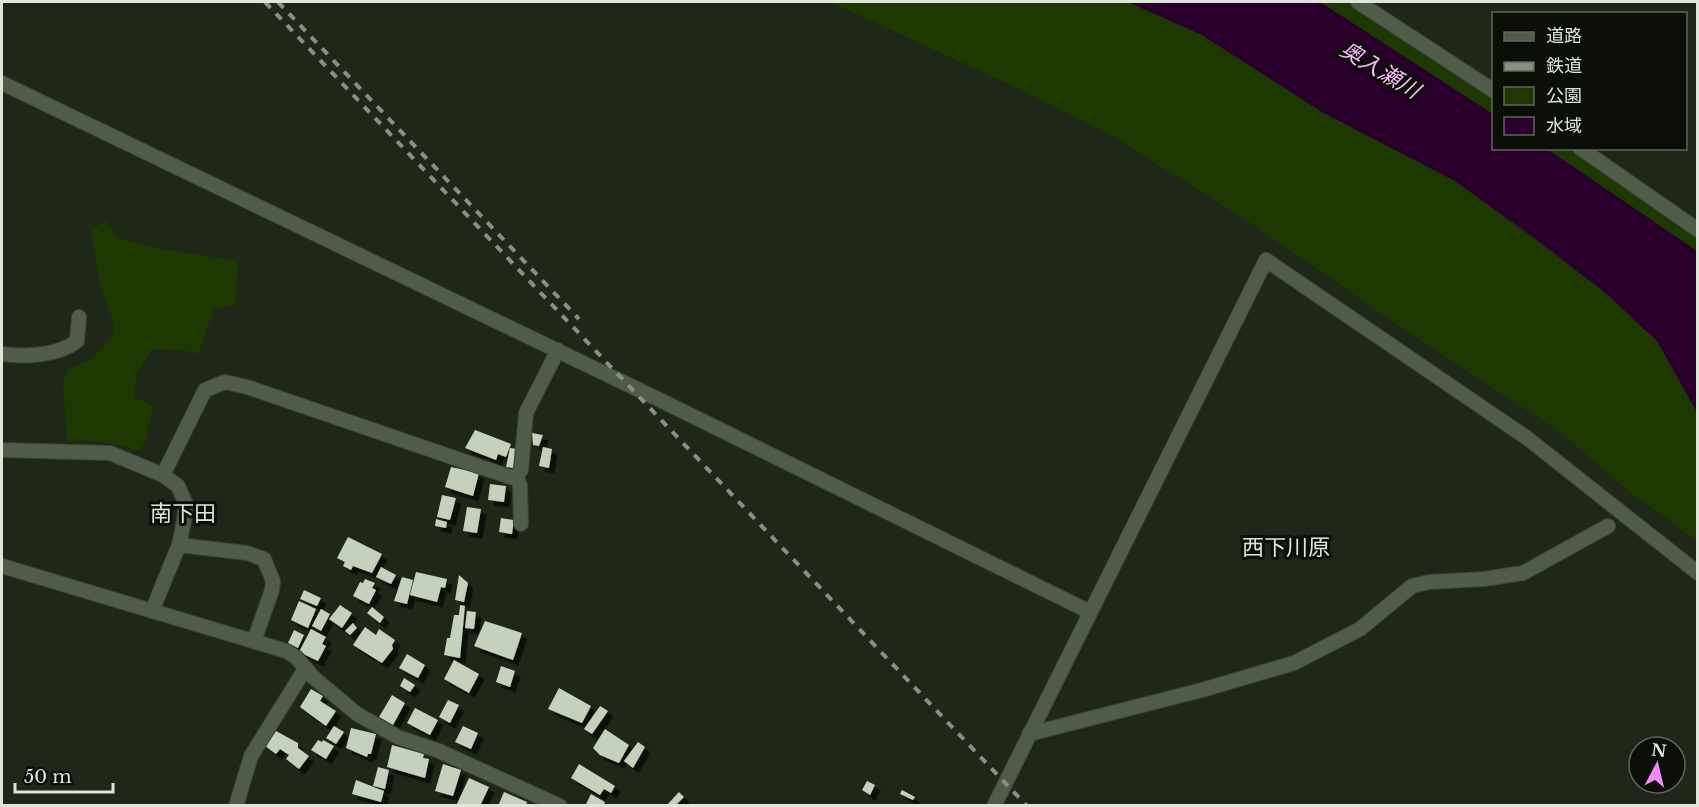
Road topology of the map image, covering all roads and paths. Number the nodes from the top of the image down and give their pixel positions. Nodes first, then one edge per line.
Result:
1 (1358, 2) edge
2 (2, 83) edge
3 (1492, 90) edge
4 (1583, 150) edge
5 (1698, 230) edge
6 (79, 317) dead end
7 (558, 350) junction
8 (2, 354) edge
9 (2, 450) edge
10 (163, 475) junction
11 (516, 476) junction
12 (521, 524) dead end
13 (1608, 526) dead end
14 (179, 545) junction
15 (2, 566) edge
16 (1698, 573) edge
17 (152, 611) junction
18 (1088, 611) junction
19 (254, 641) junction
20 (305, 669) junction
21 (1029, 734) junction
22 (236, 806) edge
23 (560, 806) edge
24 (994, 806) edge

1 - 3 street
2 - 7 street
4 - 5 street
6 - 8 street
7 - 11 street
7 - 18 street
9 - 10 street
10 - 11 street
10 - 14 street
11 - 12 street
13 - 21 street
14 - 17 street
14 - 19 street
15 - 17 street
16 - 18 street
17 - 19 street
18 - 21 street
19 - 20 street
20 - 22 street
20 - 23 street
21 - 24 street

